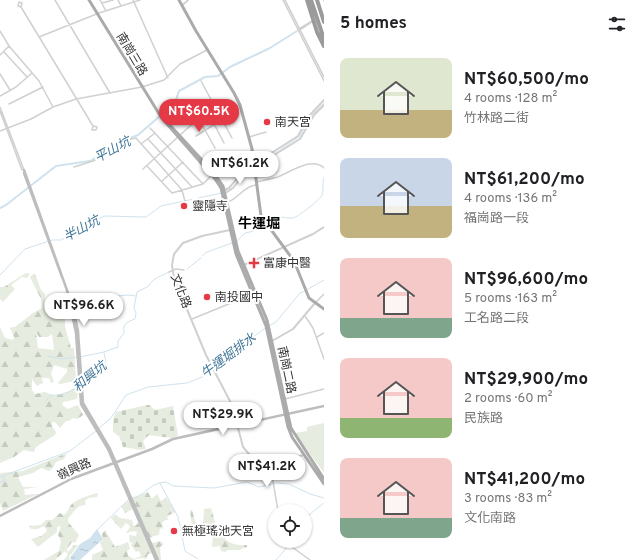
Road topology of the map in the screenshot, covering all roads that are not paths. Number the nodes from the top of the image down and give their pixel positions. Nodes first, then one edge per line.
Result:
1 (55, 0) edge
2 (90, 0) edge
3 (100, 0) edge
4 (113, 0) edge
5 (118, 0) edge
6 (125, 0) edge
7 (140, 0) edge
8 (179, 0) edge
9 (188, 0) edge
10 (284, 0) edge
11 (307, 0) edge
12 (312, 0) edge
13 (317, 0) edge
14 (133, 1) edge
15 (102, 3) junction
16 (127, 4) junction
17 (182, 5) junction
18 (121, 6) junction
19 (21, 7) dead end
20 (106, 11) junction
21 (98, 13) junction
22 (313, 21) dead end
23 (324, 22) edge
24 (68, 25) junction
25 (299, 30) junction
26 (0, 31) edge
27 (324, 33) edge
28 (39, 36) junction
29 (324, 39) edge
30 (9, 46) junction
31 (324, 46) edge
32 (207, 50) junction
33 (4, 52) junction
34 (0, 55) edge
35 (33, 72) junction
36 (0, 74) edge
37 (27, 77) junction
38 (168, 78) junction
39 (324, 78) edge
40 (201, 81) dead end
41 (324, 81) edge
42 (43, 87) junction
43 (143, 87) junction
44 (10, 90) junction
45 (110, 93) junction
46 (0, 96) edge
47 (76, 98) junction
48 (324, 100) edge
49 (213, 102) junction
50 (9, 104) dead end
51 (240, 104) junction
52 (324, 105) edge
53 (0, 107) edge
54 (53, 108) junction
55 (218, 110) junction
56 (0, 111) edge
57 (195, 112) junction
58 (160, 114) joint
59 (209, 115) junction
60 (223, 119) junction
61 (200, 121) junction
62 (179, 122) dead end
63 (214, 125) junction
64 (93, 126) dead end
65 (304, 126) junction
66 (8, 128) junction
67 (150, 128) dead end
68 (307, 128) junction
69 (0, 131) edge
70 (205, 131) junction
71 (266, 132) dead end
72 (155, 133) junction
73 (178, 136) junction
74 (196, 136) dead end
75 (249, 137) junction
76 (232, 138) dead end
77 (148, 139) junction
78 (224, 142) dead end
79 (141, 144) junction
80 (168, 147) junction
81 (215, 148) dead end
82 (161, 153) junction
83 (155, 159) junction
84 (183, 162) junction
85 (253, 162) junction
86 (147, 166) junction
87 (74, 167) dead end
88 (176, 168) junction
89 (324, 168) edge
90 (143, 169) dead end
91 (23, 170) joint
92 (169, 175) junction
93 (212, 175) junction
94 (162, 182) junction
95 (203, 184) junction
96 (256, 184) junction
97 (192, 187) junction
98 (182, 190) junction
99 (223, 192) junction
100 (226, 202) junction
101 (187, 209) dead end
102 (324, 227) edge
103 (232, 230) junction
104 (284, 246) junction
105 (243, 266) junction
106 (184, 270) dead end
107 (172, 271) junction
108 (169, 272) dead end
109 (254, 293) junction
110 (324, 294) edge
111 (315, 303) junction
112 (324, 309) edge
113 (305, 316) junction
114 (192, 319) junction
115 (324, 333) edge
116 (316, 336) junction
117 (270, 341) junction
118 (324, 358) edge
119 (324, 388) edge
120 (283, 400) junction
121 (324, 406) edge
122 (286, 415) junction
123 (237, 425) junction
124 (305, 454) junction
125 (115, 462) junction
126 (270, 463) junction
127 (323, 479) edge
128 (324, 484) edge
129 (277, 504) edge
130 (0, 516) edge
131 (293, 548) edge
132 (157, 560) edge
133 (310, 560) edge

1 - 24 street
2 - 21 main road, 南崗三路
3 - 15 street
4 - 15 street
5 - 18 street
6 - 16 street
7 - 14 street
8 - 17 main road
9 - 17 street
10 - 25 street
11 - 31 highway
12 - 27 highway
12 - 29 highway
13 - 23 highway
14 - 16 street
14 - 38 street
15 - 20 street
16 - 18 street
17 - 32 main road
18 - 20 street
19 - 28 street
20 - 21 street
21 - 24 street
21 - 43 main road, 南崗三路
22 - 25 street
24 - 28 street
24 - 45 street
25 - 39 street
25 - 41 street
26 - 30 street
28 - 47 street
30 - 33 street
30 - 35 street
32 - 38 street
32 - 51 main road
33 - 34 street
33 - 37 street
35 - 37 street
35 - 42 street
36 - 44 street
37 - 44 street
38 - 43 street
40 - 49 street
42 - 50 street
42 - 54 street
43 - 45 street
43 - 58 main road, 南崗三路
44 - 46 street
45 - 47 street
47 - 54 street
47 - 64 street
48 - 65 street
49 - 55 street
49 - 57 street
51 - 55 street
51 - 75 main road
52 - 68 street
53 - 66 street
54 - 66 street
55 - 59 street
55 - 60 street
56 - 66 street
57 - 61 street
57 - 62 street
58 - 73 main road, 南崗二路
59 - 61 street
59 - 63 street
60 - 63 street
60 - 76 street
61 - 70 street
61 - 73 street
63 - 70 street
63 - 78 street
65 - 68 street
65 - 85 street
66 - 69 street
66 - 91 street
67 - 72 street
68 - 85 street
70 - 74 street
70 - 81 street
71 - 75 street
72 - 77 street
72 - 80 street
73 - 80 street
73 - 93 main road, 南崗二路
73 - 99 main road, 南崗二路
75 - 85 main road
77 - 79 street
77 - 82 street
79 - 83 street
79 - 87 street
80 - 82 street
80 - 84 street
82 - 83 street
82 - 88 street
83 - 86 street
83 - 92 street
84 - 88 street
84 - 95 street
85 - 96 main road
85 - 99 street
86 - 90 street
86 - 94 street
88 - 92 street
88 - 97 street
89 - 96 street
91 - 125 main road
92 - 94 street
92 - 98 street
93 - 95 street
93 - 99 main road, 南崗二路
94 - 98 street
95 - 97 street
96 - 100 street
96 - 104 main road
97 - 98 street
98 - 101 street
99 - 100 main road, 南崗二路
100 - 103 main road, 南崗二路
102 - 104 street
103 - 105 main road, 南崗二路
103 - 107 street, 文化路
104 - 105 street
104 - 111 main road
105 - 109 main road, 南崗二路
106 - 107 street
107 - 108 street
107 - 114 street, 文化路
109 - 114 street
109 - 117 main road, 南崗二路
110 - 111 street
111 - 112 main road
111 - 113 street
113 - 116 street
113 - 117 street
114 - 123 street, 文化路
115 - 116 street
116 - 118 street
117 - 120 main road, 南崗二路
119 - 120 street
120 - 122 main road, 南崗二路
121 - 122 main road, 嶺興路
122 - 123 main road, 嶺興路
122 - 124 main road, 南崗二路
123 - 125 main road, 嶺興路
123 - 126 street
124 - 126 street
124 - 127 main road, 南崗二路
125 - 130 main road, 嶺興路
125 - 132 main road
126 - 129 street
127 - 128 main road, 南崗二路
131 - 133 street

